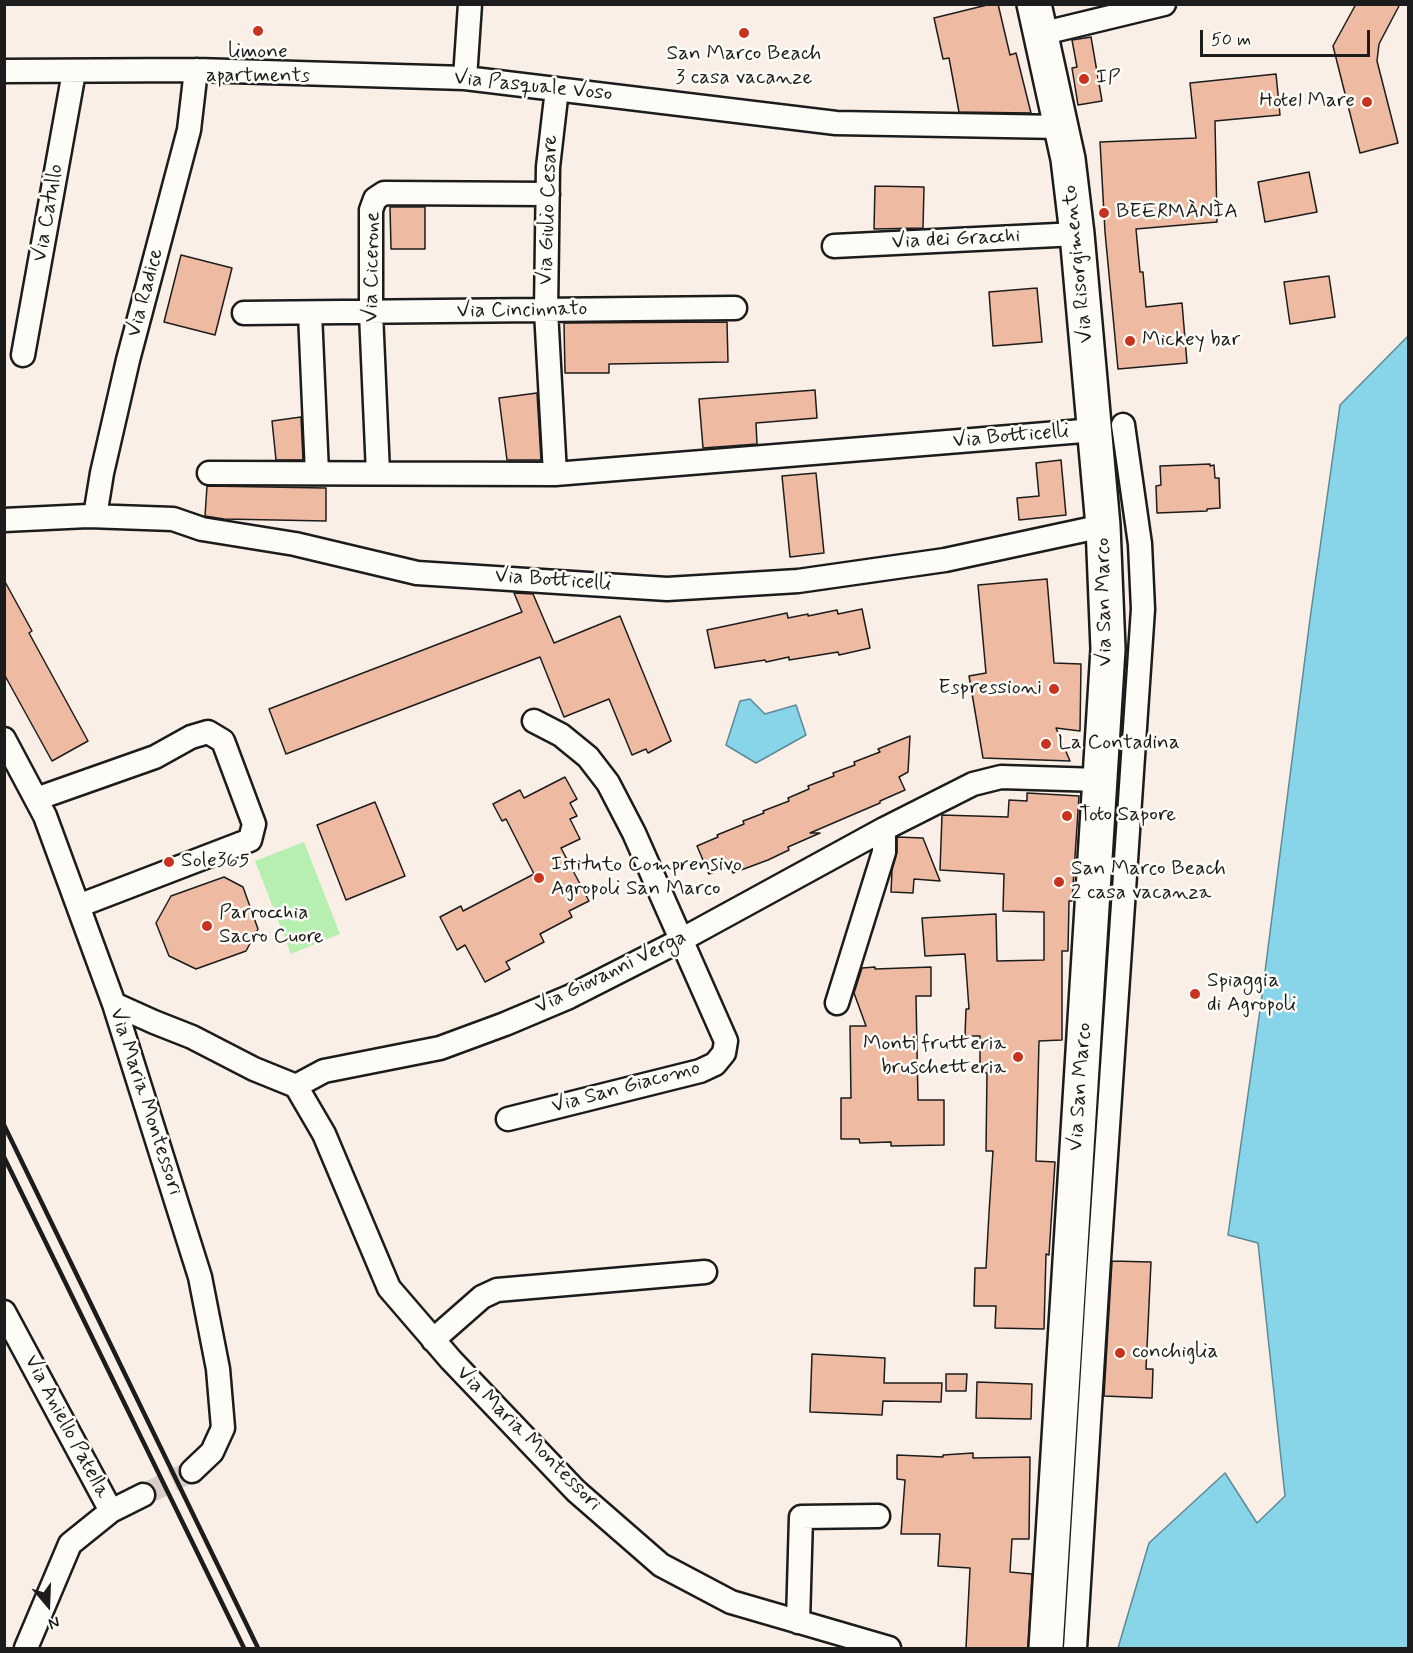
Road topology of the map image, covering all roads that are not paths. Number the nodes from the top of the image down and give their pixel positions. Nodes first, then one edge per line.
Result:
1 (470, 4) edge
2 (1164, 4) edge
3 (1037, 19) edge
4 (196, 70) junction
5 (4, 71) edge
6 (75, 72) junction
7 (465, 78) junction
8 (557, 89) junction
9 (1061, 127) junction
10 (548, 195) junction
11 (1077, 234) junction
12 (834, 246) dead end
13 (735, 308) dead end
14 (546, 311) junction
15 (244, 313) dead end
16 (309, 313) junction
17 (371, 313) junction
18 (23, 355) dead end
19 (1109, 428) junction
20 (209, 473) dead end
21 (317, 473) junction
22 (378, 473) junction
23 (555, 474) junction
24 (95, 516) junction
25 (4, 520) edge
26 (1103, 526) junction
27 (534, 722) dead end
28 (4, 739) edge
29 (1100, 780) junction
30 (36, 799) junction
31 (884, 829) junction
32 (78, 906) junction
33 (681, 940) junction
34 (837, 1003) dead end
35 (114, 1004) junction
36 (296, 1086) junction
37 (508, 1119) dead end
38 (705, 1272) dead end
39 (4, 1312) edge
40 (433, 1340) junction
41 (192, 1471) tunnel mouth
42 (143, 1495) tunnel mouth
43 (111, 1511) junction
44 (878, 1516) dead end
45 (798, 1622) junction
46 (26, 1648) edge
47 (889, 1648) edge
48 (1046, 1648) edge
49 (1076, 1648) edge

1 - 7 street
2 - 3 street
3 - 9 main road, Via Risorgimento
4 - 6 street, Via Pasquale Voso
4 - 7 street, Via Pasquale Voso
4 - 24 street, Via Radice
5 - 6 street, Via Pasquale Voso
6 - 18 street, Via Catullo
7 - 8 street, Via Pasquale Voso
8 - 9 street, Via Pasquale Voso
8 - 10 street, Via Giulio Cesare
9 - 11 main road, Via Risorgimento
10 - 14 street, Via Giulio Cesare
10 - 17 street, Via Cicerone
11 - 12 street, Via dei Gracchi
11 - 19 main road, Via Risorgimento
13 - 14 street, Via Cincinnato
14 - 17 street, Via Cincinnato
14 - 23 street, Via Giulio Cesare
15 - 16 street, Via Cincinnato
16 - 17 street, Via Cincinnato
16 - 21 street
17 - 22 street, Via Cicerone
19 - 23 street, Via Botticelli
19 - 26 main road, Via Risorgimento
19 - 49 street
20 - 21 street, Via Botticelli
21 - 22 street, Via Botticelli
22 - 23 street, Via Botticelli
24 - 25 street, Via Botticelli
24 - 26 street, Via Botticelli
26 - 29 main road, Via San Marco
27 - 33 street, Via San Giacomo
28 - 30 street, Via Maria Montessori
29 - 31 street, Via Giovanni Verga
29 - 48 main road, Via San Marco
30 - 32 street, Via Maria Montessori
30 - 32 street
31 - 33 street, Via Giovanni Verga
31 - 34 street
32 - 35 street, Via Maria Montessori
33 - 36 street, Via Giovanni Verga
33 - 37 street, Via San Giacomo
35 - 36 street
35 - 41 street, Via Maria Montessori
36 - 40 street, Via Maria Montessori
38 - 40 street
39 - 43 street, Via Aniello Patella
40 - 45 street, Via Maria Montessori
42 - 43 street
43 - 46 street
44 - 45 street
45 - 47 street, Via Maria Montessori

